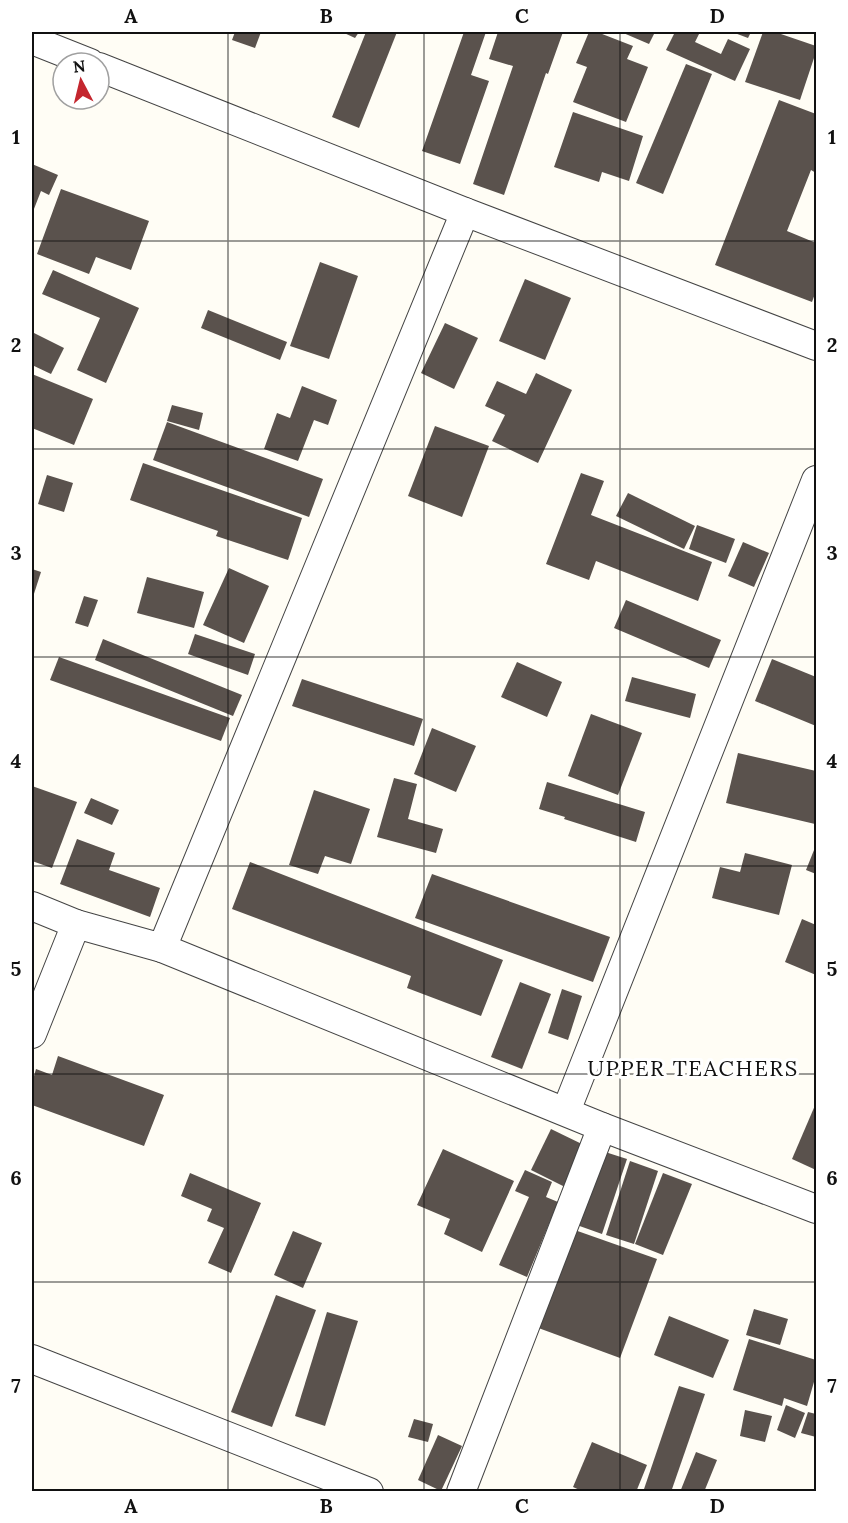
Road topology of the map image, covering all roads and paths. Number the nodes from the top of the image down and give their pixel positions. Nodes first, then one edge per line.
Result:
1 (32, 40) edge
2 (60, 51) edge
3 (111, 72) edge
4 (465, 212) junction
5 (816, 346) edge
6 (816, 480) edge
7 (32, 906) edge
8 (76, 924) junction
9 (162, 948) junction
10 (32, 1034) edge
11 (566, 1111) junction
12 (602, 1127) junction
13 (816, 1209) edge
14 (32, 1359) edge
15 (369, 1491) edge
16 (461, 1491) edge

1 - 2 street
3 - 4 street
4 - 5 street
4 - 9 street
6 - 11 street
7 - 8 street
8 - 9 street
8 - 10 street
9 - 11 street
11 - 12 street
12 - 13 street
12 - 16 street
14 - 15 street

